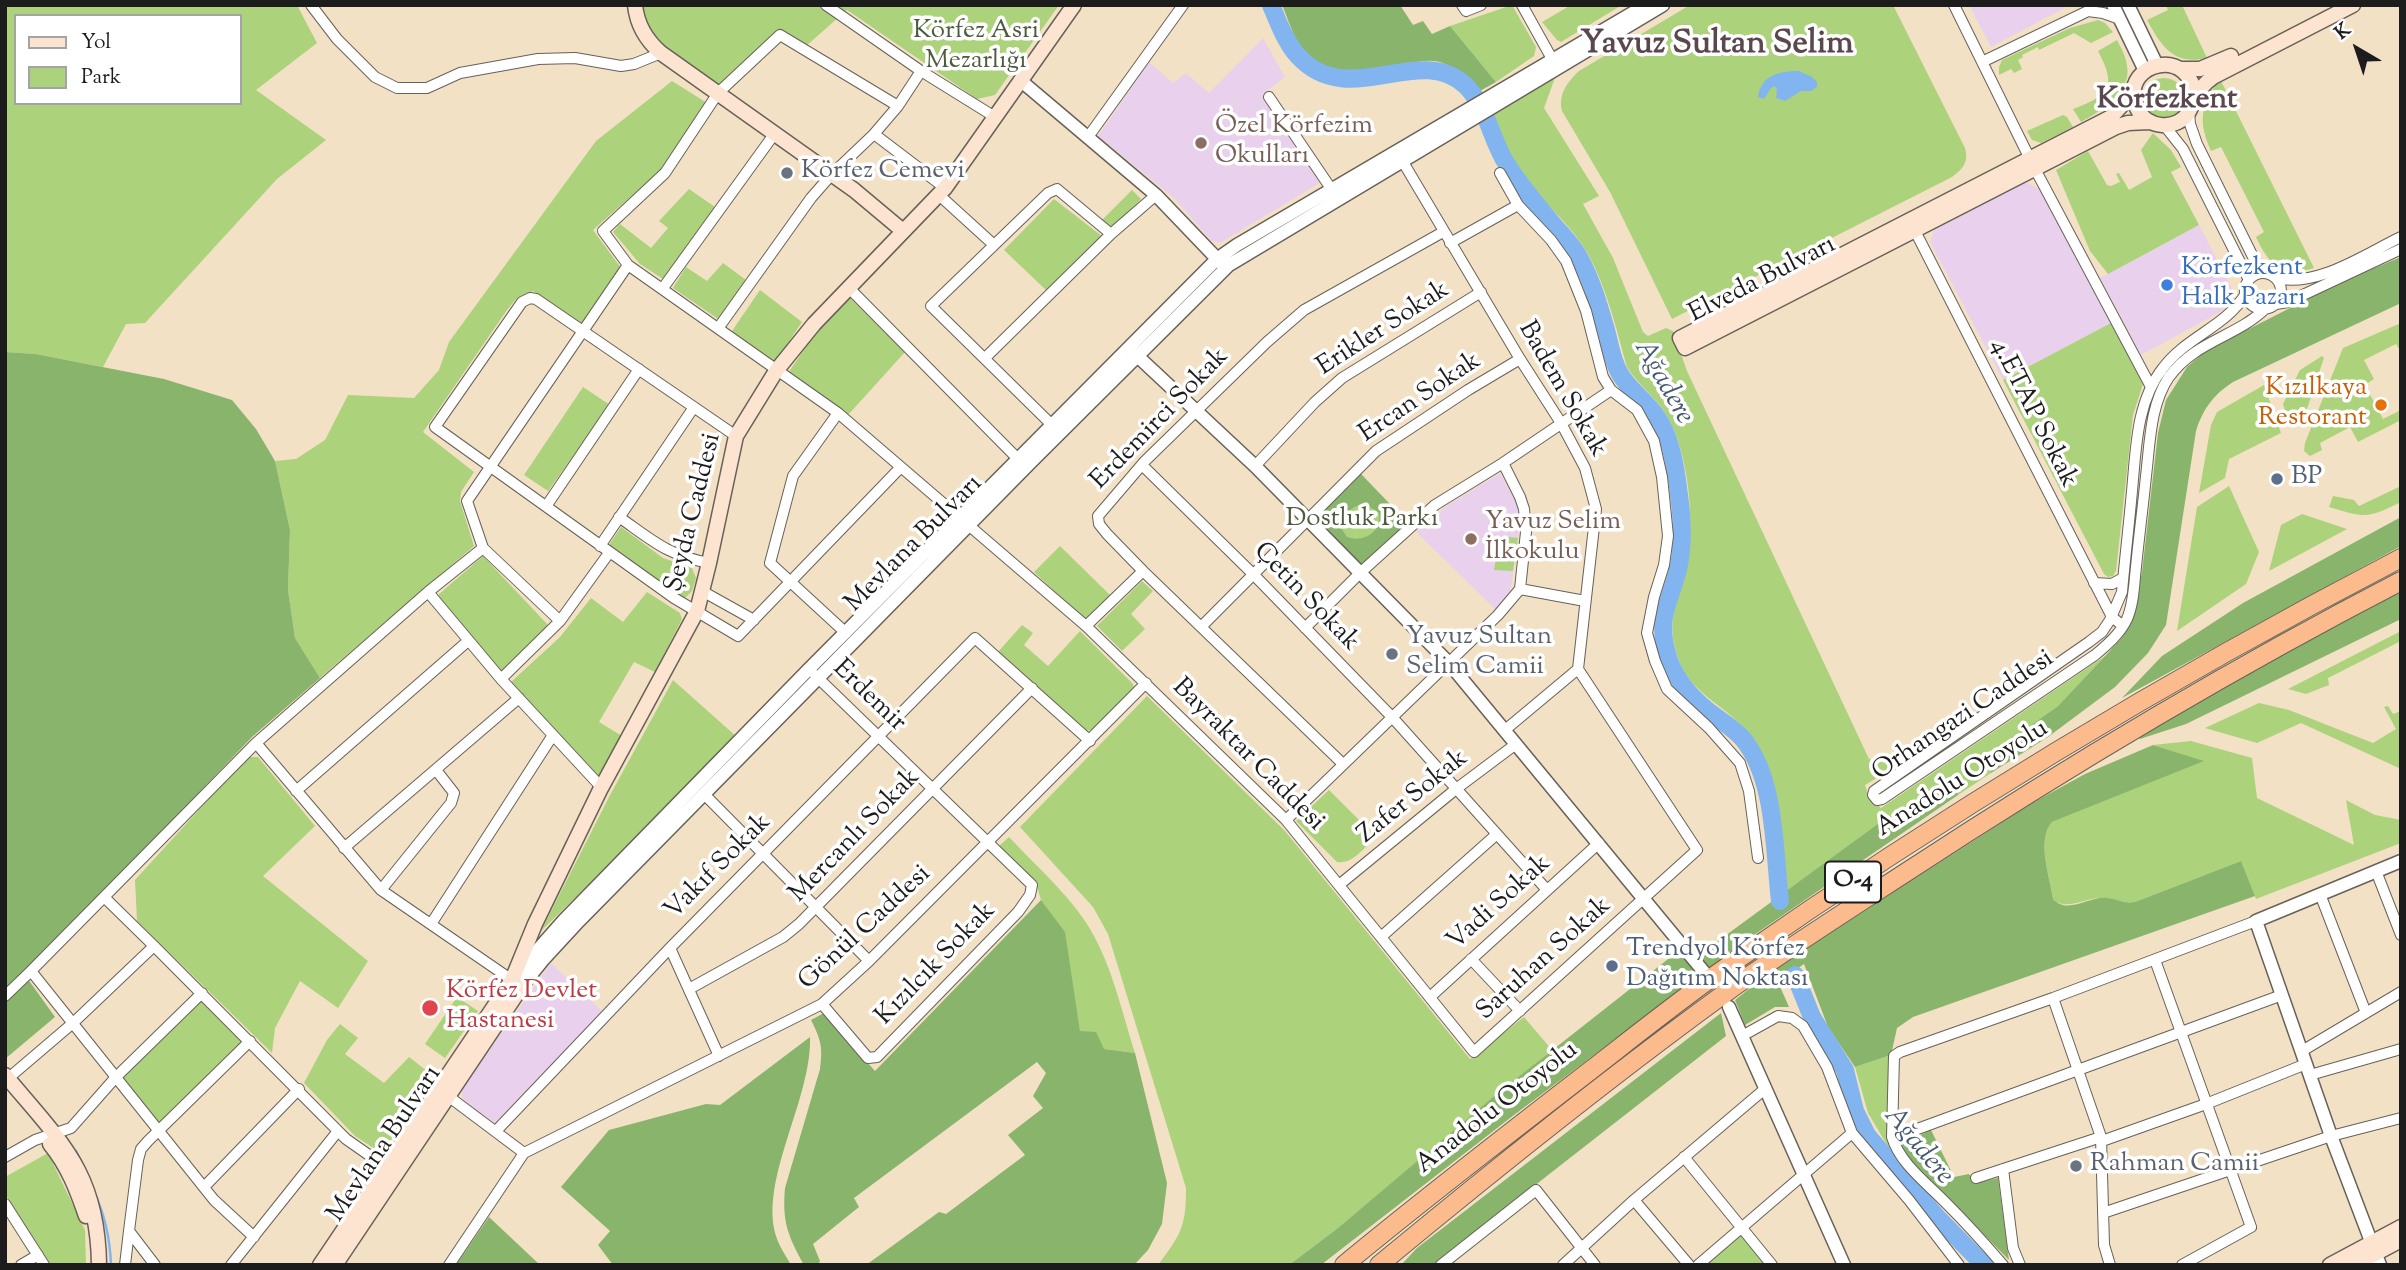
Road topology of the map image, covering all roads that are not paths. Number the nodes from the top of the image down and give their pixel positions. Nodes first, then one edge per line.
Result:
1 (311, 5) edge
2 (635, 5) edge
3 (826, 5) edge
4 (1074, 5) edge
5 (1183, 5) edge
6 (1462, 5) edge
7 (1481, 5) edge
8 (1522, 5) edge
9 (1646, 5) edge
10 (1663, 5) edge
11 (1954, 5) edge
12 (2113, 5) edge
13 (2128, 5) edge
14 (2333, 5) edge
15 (2353, 5) edge
16 (2090, 8) edge
17 (2120, 19) junction
18 (661, 53) junction
19 (1982, 62) junction
20 (1555, 64) junction
21 (2151, 68) junction
22 (2180, 69) junction
23 (921, 71) junction
24 (1020, 80) junction
25 (2134, 92) junction
26 (718, 93) junction
27 (1269, 97) dead end
28 (2192, 105) junction
29 (898, 106) junction
30 (995, 117) junction
31 (1463, 120) junction
32 (2157, 124) junction
33 (775, 133) junction
34 (874, 134) junction
35 (1088, 137) junction
36 (1403, 162) junction
37 (2032, 164) junction
38 (1500, 173) dead end
39 (832, 174) junction
40 (942, 191) junction
41 (1156, 195) junction
42 (1335, 195) junction
43 (1518, 205) junction
44 (1912, 225) junction
45 (903, 231) junction
46 (1443, 232) junction
47 (1111, 234) junction
48 (2401, 236) edge
49 (1450, 243) junction
50 (994, 245) junction
51 (2401, 249) edge
52 (1221, 264) junction
53 (628, 265) junction
54 (2261, 273) junction
55 (2276, 278) junction
56 (2249, 280) junction
57 (848, 287) junction
58 (663, 288) junction
59 (1481, 292) junction
60 (2245, 295) junction
61 (2276, 304) junction
62 (2265, 309) junction
63 (719, 327) junction
64 (584, 330) junction
65 (1133, 352) junction
66 (985, 358) junction
67 (1520, 359) junction
68 (639, 369) junction
69 (776, 370) junction
70 (2151, 387) junction
71 (1611, 390) junction
72 (694, 407) junction
73 (1196, 411) junction
74 (838, 413) junction
75 (1561, 423) junction
76 (1052, 425) junction
77 (736, 436) junction
78 (1018, 459) junction
79 (1503, 463) junction
80 (1142, 465) junction
81 (490, 466) junction
82 (1255, 466) junction
83 (901, 467) junction
84 (547, 505) junction
85 (619, 517) junction
86 (1308, 519) junction
87 (965, 521) junction
88 (600, 546) junction
89 (483, 548) junction
90 (609, 553) junction
91 (2401, 558) edge
92 (709, 563) junction
93 (1143, 571) junction
94 (1360, 573) junction
95 (1253, 574) junction
96 (2123, 578) junction
97 (2401, 580) edge
98 (790, 582) junction
99 (2094, 583) junction
100 (1520, 589) junction
101 (702, 591) junction
102 (428, 592) junction
103 (1585, 601) junction
104 (697, 611) junction
105 (2112, 617) junction
106 (754, 620) junction
107 (560, 621) junction
108 (1086, 626) junction
109 (2123, 626) junction
110 (1202, 627) junction
111 (1305, 628) junction
112 (846, 633) junction
113 (468, 641) junction
114 (1448, 662) junction
115 (1578, 669) junction
116 (814, 674) junction
117 (501, 679) junction
118 (1146, 683) junction
119 (1032, 688) junction
120 (519, 698) junction
121 (1392, 717) junction
122 (1505, 730) junction
123 (553, 735) junction
124 (879, 736) junction
125 (1090, 741) junction
126 (256, 743) junction
127 (1516, 744) junction
128 (1343, 764) junction
129 (436, 770) junction
130 (602, 788) junction
131 (933, 788) junction
132 (1457, 789) junction
133 (296, 791) junction
134 (704, 794) junction
135 (1286, 820) junction
136 (1497, 834) junction
137 (988, 842) junction
138 (1599, 843) junction
139 (344, 848) junction
140 (763, 854) junction
141 (1758, 858) dead end
142 (2401, 861) edge
143 (2376, 871) junction
144 (1339, 885) junction
145 (381, 890) junction
146 (1547, 890) junction
147 (2320, 894) junction
148 (106, 898) junction
149 (1645, 899) junction
150 (816, 908) junction
151 (2256, 921) junction
152 (431, 924) junction
153 (2401, 934) edge
154 (1381, 937) junction
155 (154, 946) junction
156 (670, 948) junction
157 (1471, 959) junction
158 (2155, 960) junction
159 (869, 961) junction
160 (32, 971) junction
161 (1704, 972) dead end
162 (517, 983) junction
163 (689, 989) junction
164 (2401, 992) edge
165 (202, 993) junction
166 (2282, 995) junction
167 (5, 996) edge
168 (1430, 997) junction
169 (2053, 998) junction
170 (822, 1004) junction
171 (1729, 1007) dead end
172 (1520, 1011) junction
173 (2366, 1013) junction
174 (73, 1023) junction
175 (2180, 1033) junction
176 (1742, 1036) junction
177 (250, 1041) junction
178 (2401, 1049) edge
179 (2302, 1051) junction
180 (1474, 1052) joint
181 (719, 1056) junction
182 (2308, 1070) junction
183 (2078, 1071) junction
184 (116, 1077) junction
185 (6, 1081) edge
186 (1766, 1088) junction
187 (299, 1089) junction
188 (448, 1096) junction
189 (2206, 1104) junction
190 (1544, 1106) junction
191 (2401, 1118) edge
192 (158, 1130) junction
193 (338, 1131) junction
194 (496, 1131) junction
195 (1852, 1133) junction
196 (49, 1135) junction
197 (2331, 1136) junction
198 (1893, 1139) junction
199 (2101, 1139) junction
200 (524, 1153) junction
201 (5, 1157) edge
202 (1684, 1157) junction
203 (386, 1167) junction
204 (2003, 1169) junction
205 (2231, 1171) junction
206 (1804, 1173) junction
207 (1976, 1178) dead end
208 (1475, 1186) junction
209 (204, 1187) junction
210 (1634, 1200) junction
211 (5, 1204) edge
212 (2103, 1213) junction
213 (1741, 1227) junction
214 (2401, 1227) edge
215 (128, 1231) junction
216 (254, 1237) junction
217 (2401, 1240) edge
218 (1583, 1249) junction
219 (2375, 1254) edge
220 (41, 1260) edge
221 (1957, 1264) edge
222 (2019, 1264) edge
223 (22, 1265) edge
224 (92, 1265) edge
225 (99, 1265) edge
226 (125, 1265) edge
227 (155, 1265) edge
228 (231, 1265) edge
229 (320, 1265) edge
230 (335, 1265) edge
231 (449, 1265) edge
232 (1331, 1265) edge
233 (1344, 1265) edge
234 (1379, 1265) edge
235 (1396, 1265) edge
236 (1441, 1265) edge
237 (1563, 1265) edge
238 (1595, 1265) edge
239 (1689, 1265) edge
240 (1698, 1265) edge
241 (1772, 1265) edge
242 (1844, 1265) edge
243 (2003, 1265) edge
244 (2110, 1265) edge
245 (2182, 1265) edge
246 (2330, 1265) edge
247 (2354, 1265) edge

1 - 18 street
2 - 18 main road
3 - 23 street
4 - 24 main road, Şeyda Caddesi
5 - 35 street
6 - 7 street
8 - 20 street
9 - 20 street, Mevlana Bulvarı
10 - 20 street, Mevlana Bulvarı
11 - 19 street
12 - 17 street
13 - 21 street
14 - 22 main road
15 - 28 main road
16 - 17 street
16 - 19 street
17 - 21 street
18 - 26 main road
19 - 37 street
20 - 31 street, Mevlana Bulvarı
21 - 22 main road
21 - 25 main road
22 - 28 main road
23 - 29 street
23 - 30 street
24 - 30 main road, Şeyda Caddesi
24 - 35 street
25 - 32 main road
25 - 37 main road, Elveda Bulvarı
26 - 29 street
26 - 33 main road
26 - 53 street
27 - 42 street
28 - 32 main road
28 - 54 street
29 - 34 street
30 - 40 main road, Şeyda Caddesi
31 - 36 street, Mevlana Bulvarı
31 - 42 street, Mevlana Bulvarı
32 - 37 main road, Elveda Bulvarı
32 - 56 street
33 - 39 main road
33 - 58 street
34 - 39 street
34 - 40 street
35 - 41 street
36 - 42 street, Mevlana Bulvarı
36 - 46 street, Badem Sokak
37 - 44 main road, Elveda Bulvarı
37 - 70 street
38 - 43 street
39 - 45 main road
39 - 63 street
40 - 45 main road, Şeyda Caddesi
40 - 50 street
41 - 47 street
41 - 52 street
42 - 52 street, Mevlana Bulvarı
43 - 49 street
43 - 71 street
44 - 44 main road, Elveda Bulvarı
44 - 99 street, 4.ETAP Sokak
45 - 57 main road, Şeyda Caddesi
46 - 49 street, Badem Sokak
46 - 73 street, Erdemirci Sokak
47 - 50 street
47 - 66 street
48 - 55 street
49 - 59 street, Badem Sokak
50 - 66 street
51 - 61 street
52 - 65 street, Mevlana Bulvarı
53 - 58 street, Bayraktar Caddesi
53 - 64 street
54 - 55 street
54 - 56 street
55 - 61 street
56 - 60 street
57 - 69 main road, Şeyda Caddesi
57 - 78 street
58 - 63 street, Bayraktar Caddesi
59 - 67 street, Badem Sokak
59 - 82 street, Erikler Sokak
60 - 62 street
60 - 70 street
61 - 62 street
62 - 109 street, Orhangazi Caddesi
63 - 69 street, Bayraktar Caddesi
64 - 68 street
64 - 81 street
64 - 81 street
65 - 73 street
65 - 76 street, Mevlana Bulvarı
65 - 87 street, Mevlana Bulvarı
66 - 76 street
67 - 75 street, Badem Sokak
67 - 86 street, Ercan Sokak
68 - 72 street
68 - 84 street
69 - 74 street, Bayraktar Caddesi
69 - 77 main road, Şeyda Caddesi
70 - 96 street
71 - 75 street
71 - 141 street
72 - 77 street
72 - 85 street
73 - 80 street, Erdemirci Sokak
73 - 82 street
74 - 83 street, Bayraktar Caddesi
74 - 98 street
75 - 79 street
75 - 103 street, Badem Sokak
76 - 78 street, Mevlana Bulvarı
77 - 92 main road, Şeyda Caddesi
78 - 87 street, Mevlana Bulvarı
79 - 94 street
79 - 100 street
80 - 93 street, Erdemirci Sokak
80 - 95 street, Çetin Sokak
81 - 84 street
81 - 89 street
82 - 86 street
83 - 87 street, Bayraktar Caddesi
83 - 98 street
84 - 88 street
85 - 88 street
85 - 92 street
86 - 94 street
86 - 95 street, Ercan Sokak
87 - 108 street, Bayraktar Caddesi
87 - 112 street, Mevlana Bulvarı
87 - 116 street, Mevlana Bulvarı
88 - 90 street
89 - 102 street
89 - 107 street
90 - 104 street
90 - 107 street
91 - 190 highway, Anadolu Otoyolu / O-4
92 - 101 main road, Şeyda Caddesi
93 - 108 street
93 - 110 street, Erdemirci Sokak
94 - 111 street
94 - 114 street
95 - 110 street, Ercan Sokak
95 - 111 street, Çetin Sokak
96 - 99 street
96 - 105 street
97 - 208 highway, Anadolu Otoyolu / O-4
98 - 106 street
98 - 112 street
99 - 105 street, 4.ETAP Sokak
100 - 103 street
100 - 114 street
101 - 104 main road, Şeyda Caddesi
101 - 106 street
102 - 113 street
102 - 126 street
103 - 115 street, Badem Sokak
104 - 106 street
104 - 130 main road, Şeyda Caddesi
105 - 109 street
105 - 109 street, Orhangazi Caddesi
107 - 117 street
108 - 118 street, Bayraktar Caddesi
110 - 128 street, Erdemirci Sokak
111 - 121 street, Çetin Sokak
112 - 116 street, Mevlana Bulvarı
113 - 117 street
113 - 133 street
114 - 121 street
114 - 122 street
115 - 122 street
115 - 149 street
116 - 124 street, Erdemir
116 - 134 street, Mevlana Bulvarı
116 - 162 street, Mevlana Bulvarı
117 - 120 street
118 - 125 street, Gönül Caddesi
118 - 135 street, Bayraktar Caddesi
119 - 124 street, Vakıf Sokak
119 - 125 street
119 - 131 street, Mercanlı Sokak
120 - 123 street
120 - 129 street
121 - 128 street
121 - 132 street, Çetin Sokak
122 - 127 street
123 - 130 street
123 - 152 street
124 - 131 street, Erdemir
124 - 140 street, Vakıf Sokak
125 - 137 street, Gönül Caddesi
126 - 133 street
126 - 148 street
127 - 132 street, Zafer Sokak
127 - 138 street
128 - 135 street
129 - 139 street
129 - 145 street
130 - 162 main road, Şeyda Caddesi
131 - 137 street, Erdemir
131 - 150 street, Mercanlı Sokak
132 - 136 street, Çetin Sokak
132 - 144 street, Zafer Sokak
133 - 139 street
134 - 140 street
134 - 162 street, Mevlana Bulvarı
135 - 144 street, Bayraktar Caddesi
136 - 146 street, Çetin Sokak
136 - 154 street
137 - 159 street, Gönül Caddesi
137 - 170 street, Kızılcık Sokak
138 - 146 street, Vadi Sokak
138 - 149 street
139 - 145 street
140 - 150 street
140 - 156 street, Vakıf Sokak
142 - 143 street
143 - 147 street
143 - 153 street
144 - 154 street, Bayraktar Caddesi
145 - 152 street
146 - 157 street, Vadi Sokak
147 - 151 street
147 - 173 street
148 - 155 street
148 - 160 street
149 - 161 street
149 - 172 street, Saruhan Sokak
150 - 159 street
150 - 163 street, Mercanlı Sokak
151 - 158 street
151 - 166 street
152 - 162 street
154 - 168 street, Bayraktar Caddesi
155 - 165 street
155 - 174 street
156 - 163 street
156 - 194 street, Vakıf Sokak
157 - 168 street, Vadi Sokak
157 - 172 street
158 - 169 street
158 - 175 street
159 - 170 street, Gönül Caddesi
160 - 167 street
160 - 174 street
162 - 188 main road, Mevlana Bulvarı
162 - 203 main road, Mevlana Bulvarı
163 - 181 street
164 - 173 street
165 - 177 street
165 - 184 street
166 - 175 street
166 - 179 street
168 - 180 street, Bayraktar Caddesi
169 - 183 street
169 - 198 street
170 - 181 street, Gönül Caddesi
171 - 176 street
172 - 180 street, Saruhan Sokak
173 - 179 street
174 - 184 street
174 - 185 street
175 - 183 street
175 - 189 street
176 - 186 street
176 - 195 street
177 - 187 street
177 - 192 street
178 - 182 street
179 - 182 street
181 - 200 street, Gönül Caddesi
182 - 189 street
182 - 197 street
183 - 198 street
183 - 199 street
184 - 192 street
184 - 196 street
185 - 196 main road
186 - 202 street
186 - 206 street
187 - 193 street
187 - 209 street
188 - 194 street
188 - 230 main road, Mevlana Bulvarı
189 - 199 street
189 - 205 street
190 - 232 highway
190 - 233 highway, Anadolu Otoyolu / O-4
191 - 197 street
192 - 209 street
192 - 215 street
193 - 203 street
193 - 216 street
194 - 200 street
195 - 206 street
195 - 221 street
196 - 201 street
196 - 224 main road
196 - 225 main road
197 - 205 street
197 - 219 street
198 - 243 street
199 - 204 street
199 - 212 street
200 - 231 street, Gönül Caddesi
202 - 210 street
202 - 213 street
203 - 229 main road, Mevlana Bulvarı
204 - 207 street
204 - 222 street
205 - 212 street
205 - 245 street
206 - 213 street
206 - 242 street
208 - 234 highway, Anadolu Otoyolu / O-4
208 - 235 highway
209 - 216 street
210 - 218 street
210 - 239 street
211 - 220 street
212 - 244 street
213 - 240 street
213 - 241 street
214 - 219 main road
215 - 226 street
215 - 227 street
216 - 228 street
217 - 219 main road
218 - 236 street
218 - 237 street
218 - 238 street
219 - 246 main road
219 - 247 main road
220 - 223 street

